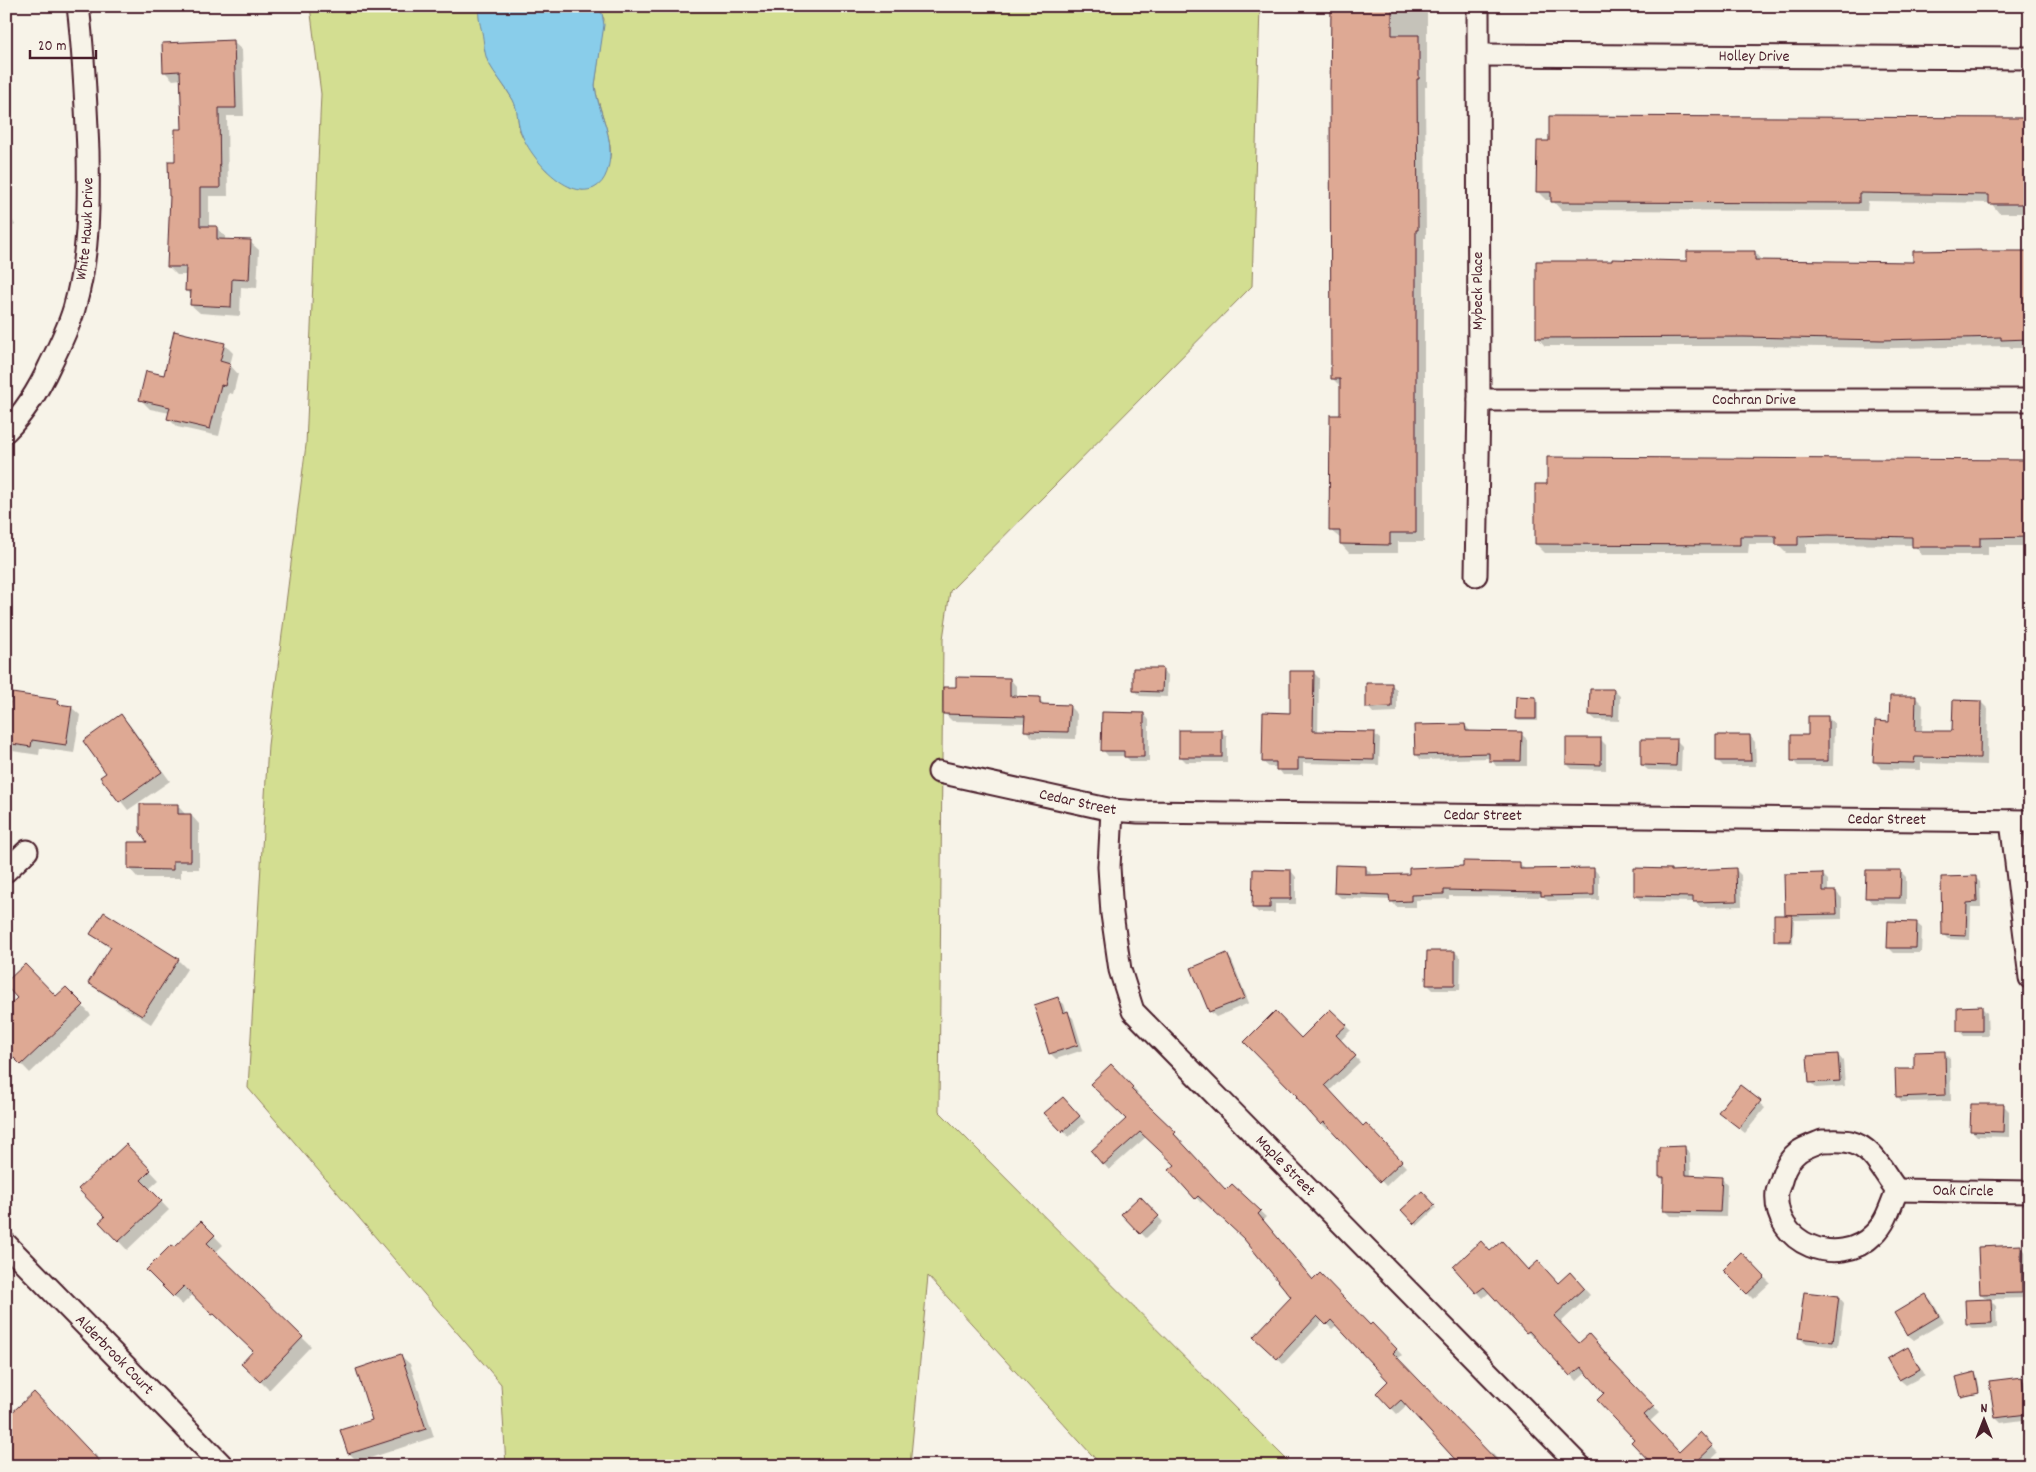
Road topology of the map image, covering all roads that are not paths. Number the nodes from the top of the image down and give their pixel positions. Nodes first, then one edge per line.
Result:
1 (78, 6) edge
2 (1478, 6) edge
3 (1478, 56) junction
4 (2030, 58) edge
5 (1480, 400) junction
6 (2030, 400) edge
7 (6, 431) edge
8 (1476, 575) dead end
9 (939, 772) dead end
10 (1112, 810) junction
11 (2021, 821) edge
12 (27, 851) dead end
13 (6, 871) edge
14 (2030, 978) edge
15 (1897, 1190) junction
16 (2030, 1192) edge
17 (6, 1244) edge
18 (223, 1466) edge
19 (1580, 1466) edge

1 - 7 street, White Hawk Drive
2 - 3 street, Mybeck Place
3 - 4 street, Holley Drive
3 - 5 street, Mybeck Place
5 - 6 street, Cochran Drive
5 - 8 street, Mybeck Place
9 - 10 street, Cedar Street
10 - 11 street, Cedar Street
10 - 19 street, Maple Street
11 - 14 street
12 - 13 street
15 - 15 street
15 - 16 street, Oak Circle
17 - 18 street, Alderbrook Court

